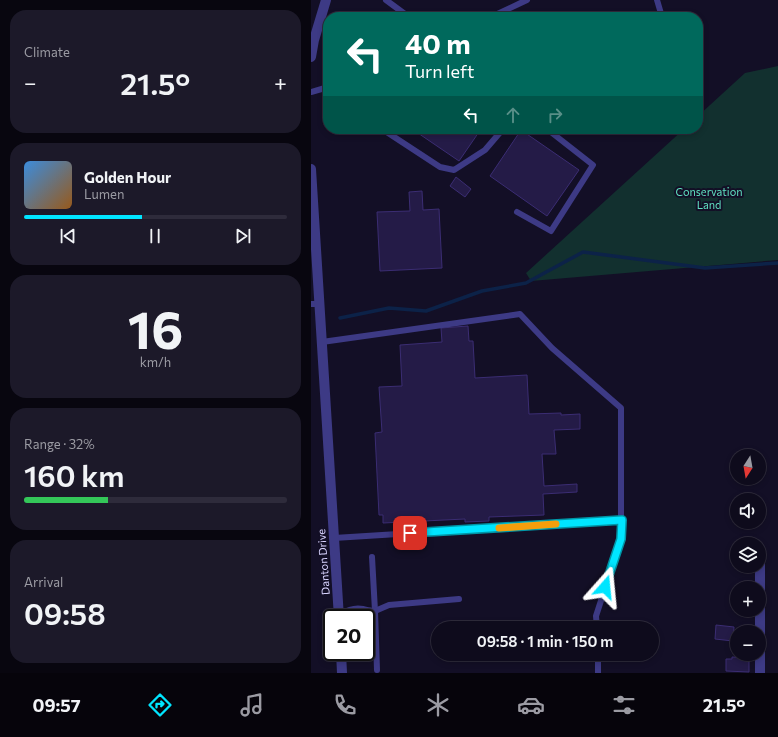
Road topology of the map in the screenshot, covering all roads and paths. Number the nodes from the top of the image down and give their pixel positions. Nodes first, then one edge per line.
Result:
1 (326, 0) edge
2 (386, 0) edge
3 (527, 0) edge
4 (657, 0) edge
5 (325, 12) edge
6 (402, 12) edge
7 (502, 12) edge
8 (660, 12) edge
9 (323, 23) edge
10 (311, 51) edge
11 (323, 89) edge
12 (311, 92) edge
13 (390, 134) edge
14 (499, 134) edge
15 (553, 134) edge
16 (311, 169) edge
17 (517, 212) dead end
18 (313, 237) edge
19 (315, 304) edge
20 (322, 342) junction
21 (622, 520) junction
22 (334, 538) junction
23 (372, 557) dead end
24 (759, 573) edge
25 (459, 599) dead end
26 (340, 609) edge
27 (350, 609) edge
28 (365, 609) edge
29 (372, 609) edge
30 (375, 610) edge
31 (596, 621) edge
32 (375, 646) edge
33 (341, 661) edge
34 (598, 661) edge
35 (377, 670) dead end
36 (342, 673) edge
37 (598, 673) edge
38 (760, 673) edge

1 - 5 street
2 - 6 lane
3 - 7 lane
4 - 8 lane
9 - 10 street
11 - 12 lane
13 - 14 lane
15 - 17 lane
16 - 18 street, Danton Drive
18 - 19 street, Danton Drive
19 - 20 street, Danton Drive
20 - 21 lane
20 - 22 street, Danton Drive
21 - 22 lane
21 - 31 lane
22 - 26 street, Danton Drive
23 - 29 lane
24 - 38 street
25 - 30 lane
27 - 28 lane
32 - 35 lane
33 - 36 street
34 - 37 lane

